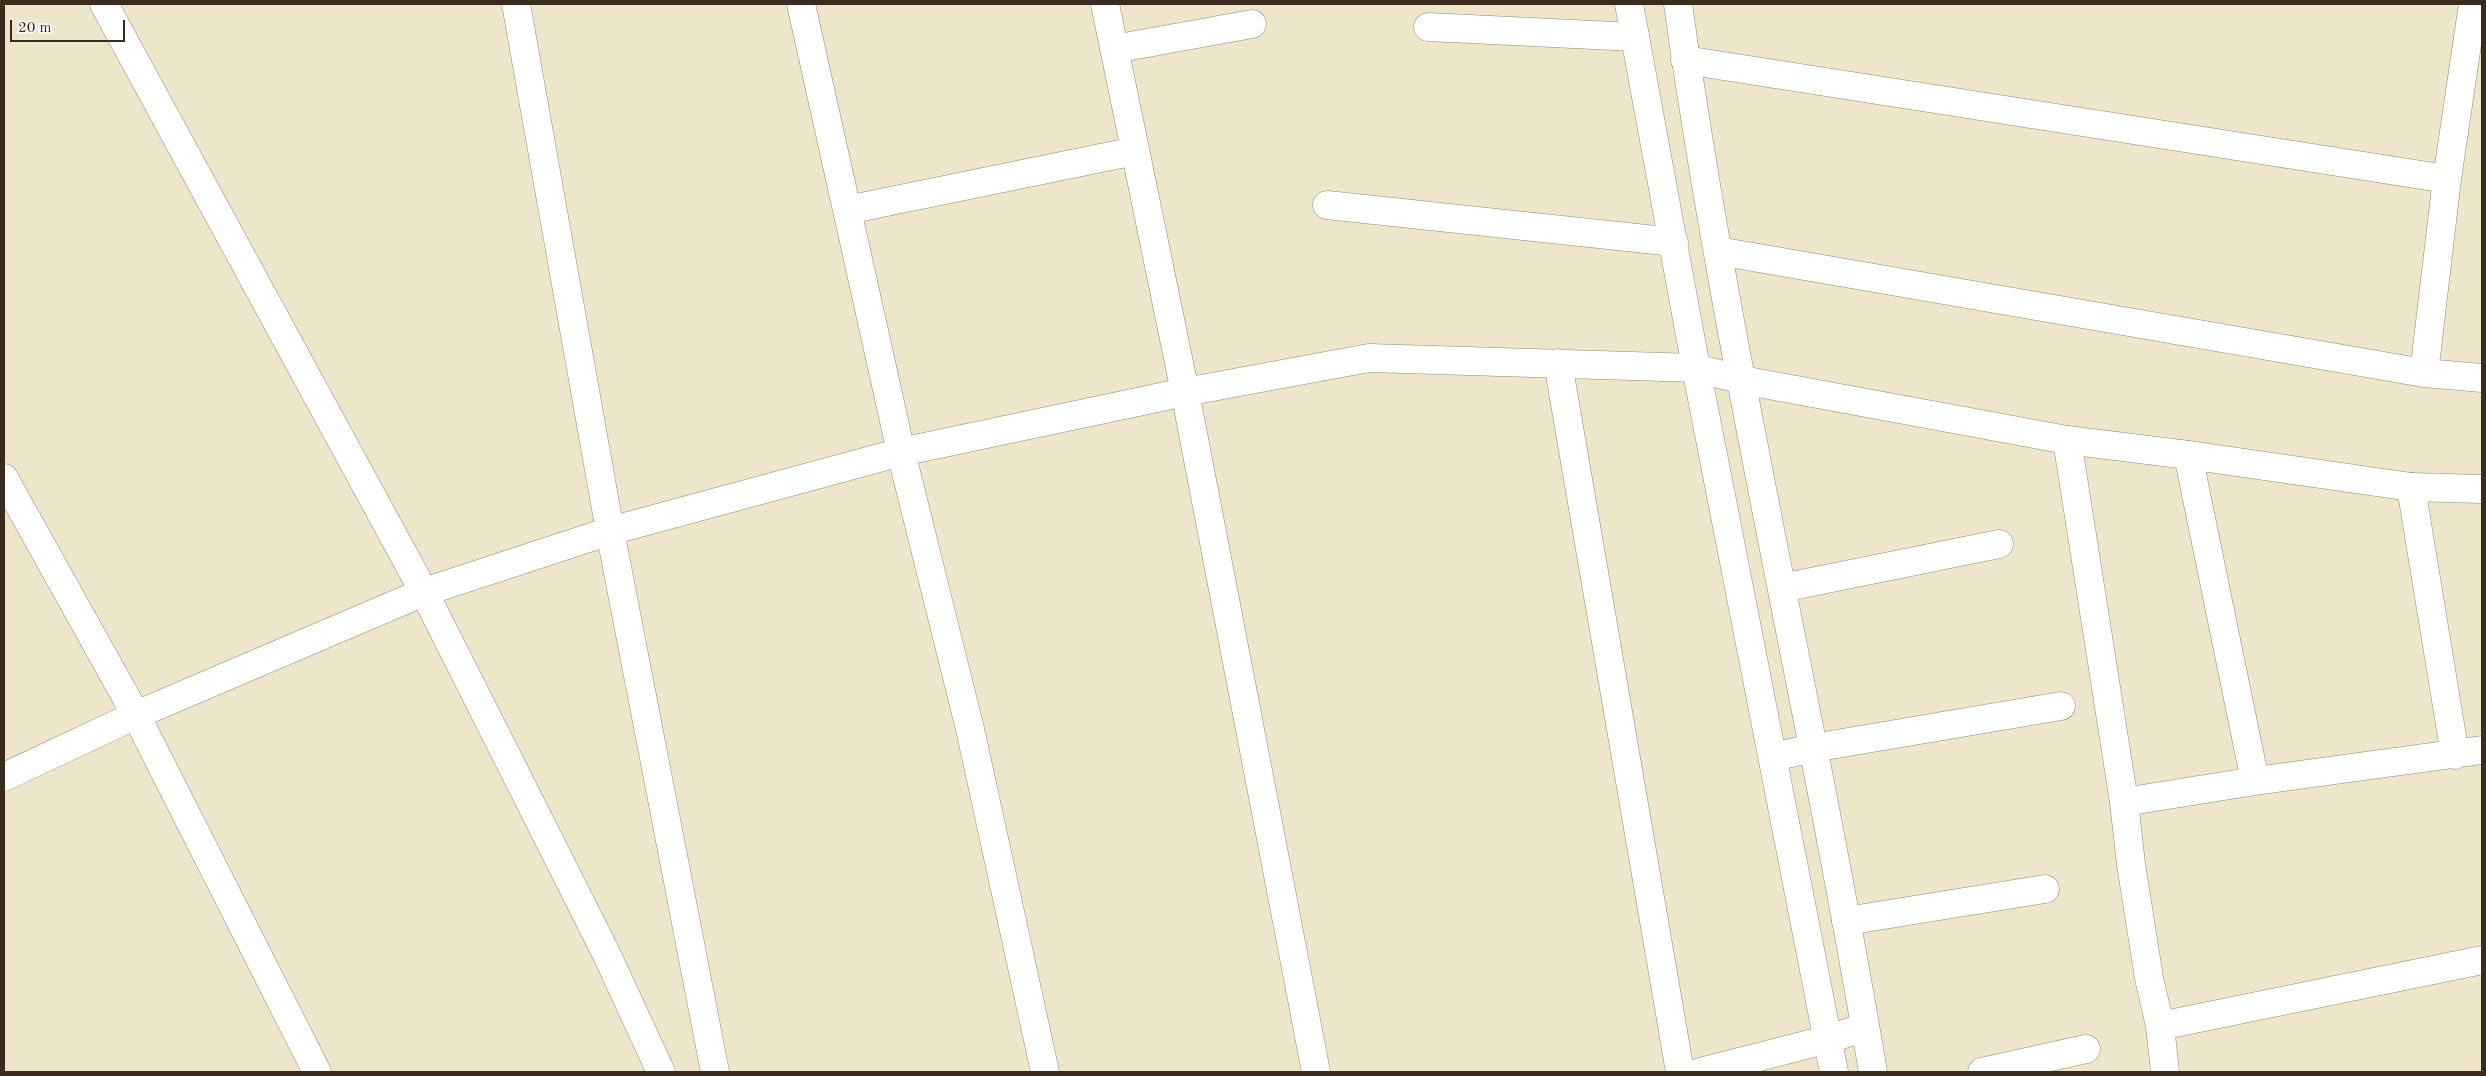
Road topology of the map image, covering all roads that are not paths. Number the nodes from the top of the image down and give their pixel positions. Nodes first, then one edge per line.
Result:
1 (104, 4) edge
2 (516, 4) edge
3 (801, 4) edge
4 (1105, 4) edge
5 (1630, 4) edge
6 (1678, 4) edge
7 (2473, 4) edge
8 (1252, 24) dead end
9 (1428, 27) dead end
10 (1635, 37) junction
11 (1114, 48) junction
12 (1685, 60) junction
13 (2471, 92) edge
14 (1135, 150) junction
15 (2447, 179) junction
16 (1327, 205) dead end
17 (847, 210) junction
18 (1674, 242) junction
19 (1718, 251) junction
20 (1558, 364) junction
21 (1696, 368) junction
22 (2424, 373) junction
23 (2482, 378) edge
24 (1742, 380) junction
25 (1185, 392) junction
26 (2067, 440) junction
27 (900, 452) junction
28 (2188, 455) junction
29 (4, 478) edge
30 (2411, 487) junction
31 (2482, 489) edge
32 (610, 531) junction
33 (1999, 544) dead end
34 (1782, 588) junction
35 (424, 592) junction
36 (2060, 706) dead end
37 (136, 715) junction
38 (1813, 748) junction
39 (2482, 750) edge
40 (2455, 755) junction
41 (1773, 757) junction
42 (4, 777) edge
43 (2256, 781) junction
44 (2124, 802) junction
45 (2045, 889) dead end
46 (1846, 921) junction
47 (2482, 960) edge
48 (2160, 1026) junction
49 (1865, 1027) junction
50 (1829, 1039) junction
51 (2086, 1049) dead end
52 (317, 1072) edge
53 (661, 1072) edge
54 (715, 1072) edge
55 (1045, 1072) edge
56 (1316, 1072) edge
57 (1680, 1072) edge
58 (1700, 1072) edge
59 (1834, 1072) edge
60 (1873, 1072) edge
61 (1982, 1072) edge
62 (2165, 1072) edge

1 - 35 street
2 - 32 street
3 - 17 street
4 - 11 street
5 - 10 street
6 - 12 street
7 - 13 street
8 - 11 street
9 - 10 street
10 - 18 street
11 - 14 street
12 - 15 street
12 - 19 street
13 - 15 street
14 - 17 street
14 - 25 street
15 - 22 street
16 - 18 street
17 - 27 street
18 - 21 street
19 - 22 street
19 - 24 street
20 - 21 street
20 - 25 street
20 - 57 street
21 - 24 street
21 - 41 street
22 - 23 street
24 - 26 street
24 - 34 street
25 - 27 street
25 - 56 street
26 - 28 street
26 - 44 street
27 - 32 street
27 - 55 street
28 - 30 street
28 - 43 street
29 - 37 street
30 - 31 street
30 - 40 street
32 - 35 street
32 - 54 street
33 - 34 street
34 - 38 street
35 - 37 street
35 - 53 street
36 - 38 street
37 - 42 street
37 - 52 street
38 - 41 street
38 - 46 street
39 - 40 street
40 - 43 street
41 - 50 street
43 - 44 street
44 - 48 street
45 - 46 street
46 - 49 street
47 - 48 street
48 - 62 street
49 - 50 street
49 - 60 street
50 - 58 street
50 - 59 street
51 - 61 street

